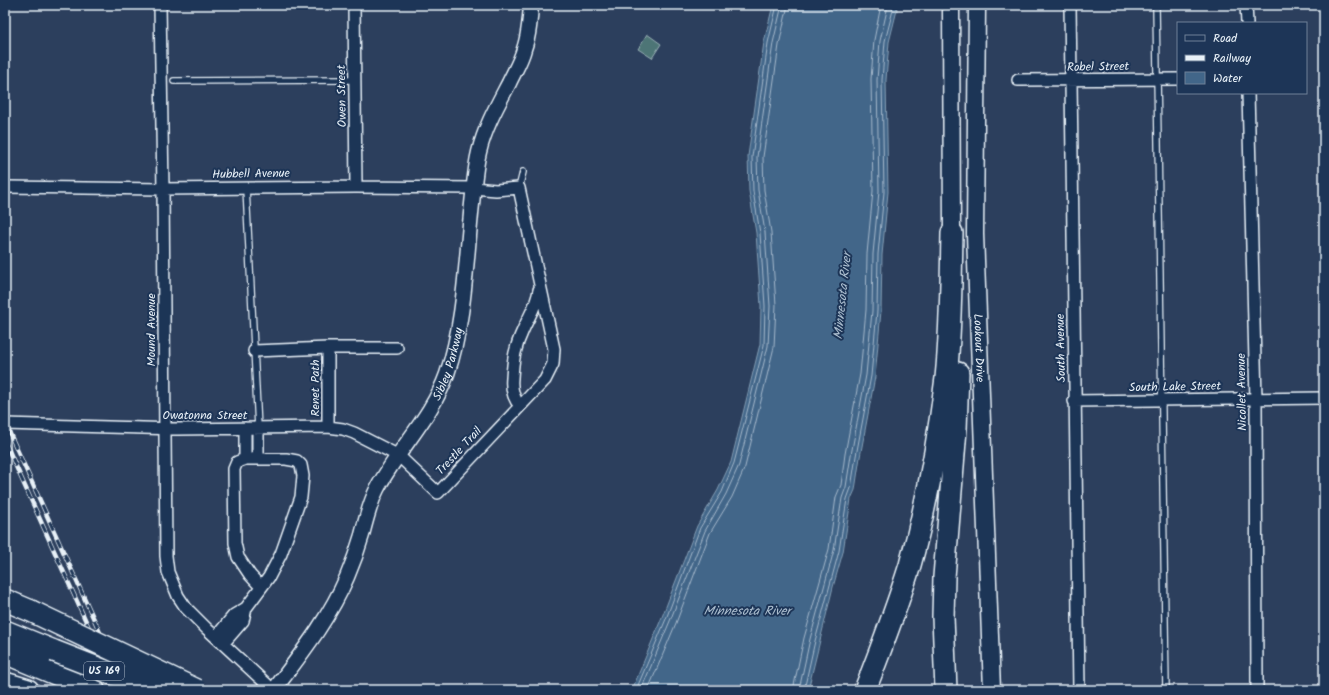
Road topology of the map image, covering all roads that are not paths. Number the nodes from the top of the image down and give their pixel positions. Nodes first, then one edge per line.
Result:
1 (160, 5) edge
2 (354, 5) edge
3 (531, 5) edge
4 (951, 5) edge
5 (977, 5) edge
6 (1070, 5) edge
7 (1156, 5) edge
8 (1246, 5) edge
9 (1246, 22) edge
10 (1157, 79) junction
11 (1177, 79) edge
12 (355, 80) junction
13 (1018, 80) dead end
14 (1071, 80) junction
15 (174, 81) dead end
16 (1248, 94) edge
17 (522, 172) dead end
18 (356, 186) junction
19 (5, 187) edge
20 (246, 187) junction
21 (473, 188) junction
22 (519, 188) junction
23 (163, 189) junction
24 (952, 233) junction
25 (539, 283) junction
26 (328, 348) junction
27 (397, 348) dead end
28 (254, 352) junction
29 (1256, 398) junction
30 (1324, 398) edge
31 (1161, 400) junction
32 (1074, 401) junction
33 (520, 406) junction
34 (5, 424) edge
35 (328, 427) junction
36 (164, 428) junction
37 (245, 428) junction
38 (258, 428) junction
39 (399, 456) junction
40 (245, 459) junction
41 (258, 459) junction
42 (261, 587) junction
43 (5, 600) edge
44 (5, 632) edge
45 (219, 641) junction
46 (5, 653) edge
47 (5, 683) edge
48 (28, 690) edge
49 (94, 690) edge
50 (154, 690) edge
51 (197, 690) edge
52 (274, 690) edge
53 (864, 690) edge
54 (946, 690) edge
55 (992, 690) edge
56 (1080, 690) edge
57 (1166, 690) edge
58 (1257, 690) edge

1 - 23 street, Mound Avenue
2 - 12 street, Owen Street
3 - 21 street, Sibley Parkway
4 - 24 main road
5 - 55 main road, Lookout Drive
6 - 14 street, South Avenue
7 - 10 lane
8 - 9 street
10 - 11 street, Robel Street
10 - 14 street, Robel Street
10 - 31 lane
12 - 15 lane
12 - 18 street, Owen Street
13 - 14 street, Robel Street
14 - 32 street, South Avenue
16 - 29 street, Nicollet Avenue
17 - 22 lane
18 - 20 street, Hubbell Avenue
18 - 21 street, Hubbell Avenue
19 - 23 street, Hubbell Avenue
20 - 23 street, Hubbell Avenue
20 - 28 lane
21 - 22 street, Hubbell Avenue
21 - 39 street, Sibley Parkway
22 - 25 street, Trestle Trail
23 - 36 street, Mound Avenue
24 - 53 highway
24 - 54 highway
25 - 33 street, Trestle Trail
25 - 33 street, Trestle Trail
26 - 27 street, Renet Path
26 - 28 street, Renet Path
26 - 35 street, Renet Path
28 - 38 lane
29 - 30 street, South Lake Street
29 - 31 street, South Lake Street
29 - 58 street, Nicollet Avenue
31 - 32 street, South Lake Street
31 - 57 lane
32 - 56 street, South Avenue
33 - 39 street, Trestle Trail
34 - 36 street, Owatonna Street
35 - 38 street, Owatonna Street
35 - 39 street, Owatonna Street
36 - 37 street, Owatonna Street
36 - 45 street, Mound Avenue
37 - 38 street, Owatonna Street
37 - 40 street
38 - 41 street
39 - 52 street, Sibley Parkway
40 - 41 street
40 - 42 street
41 - 42 street
42 - 45 street
43 - 51 highway, bridge
44 - 50 highway, US 169, bridge
45 - 52 street, Mound Avenue
46 - 49 highway, US 169
47 - 48 highway

